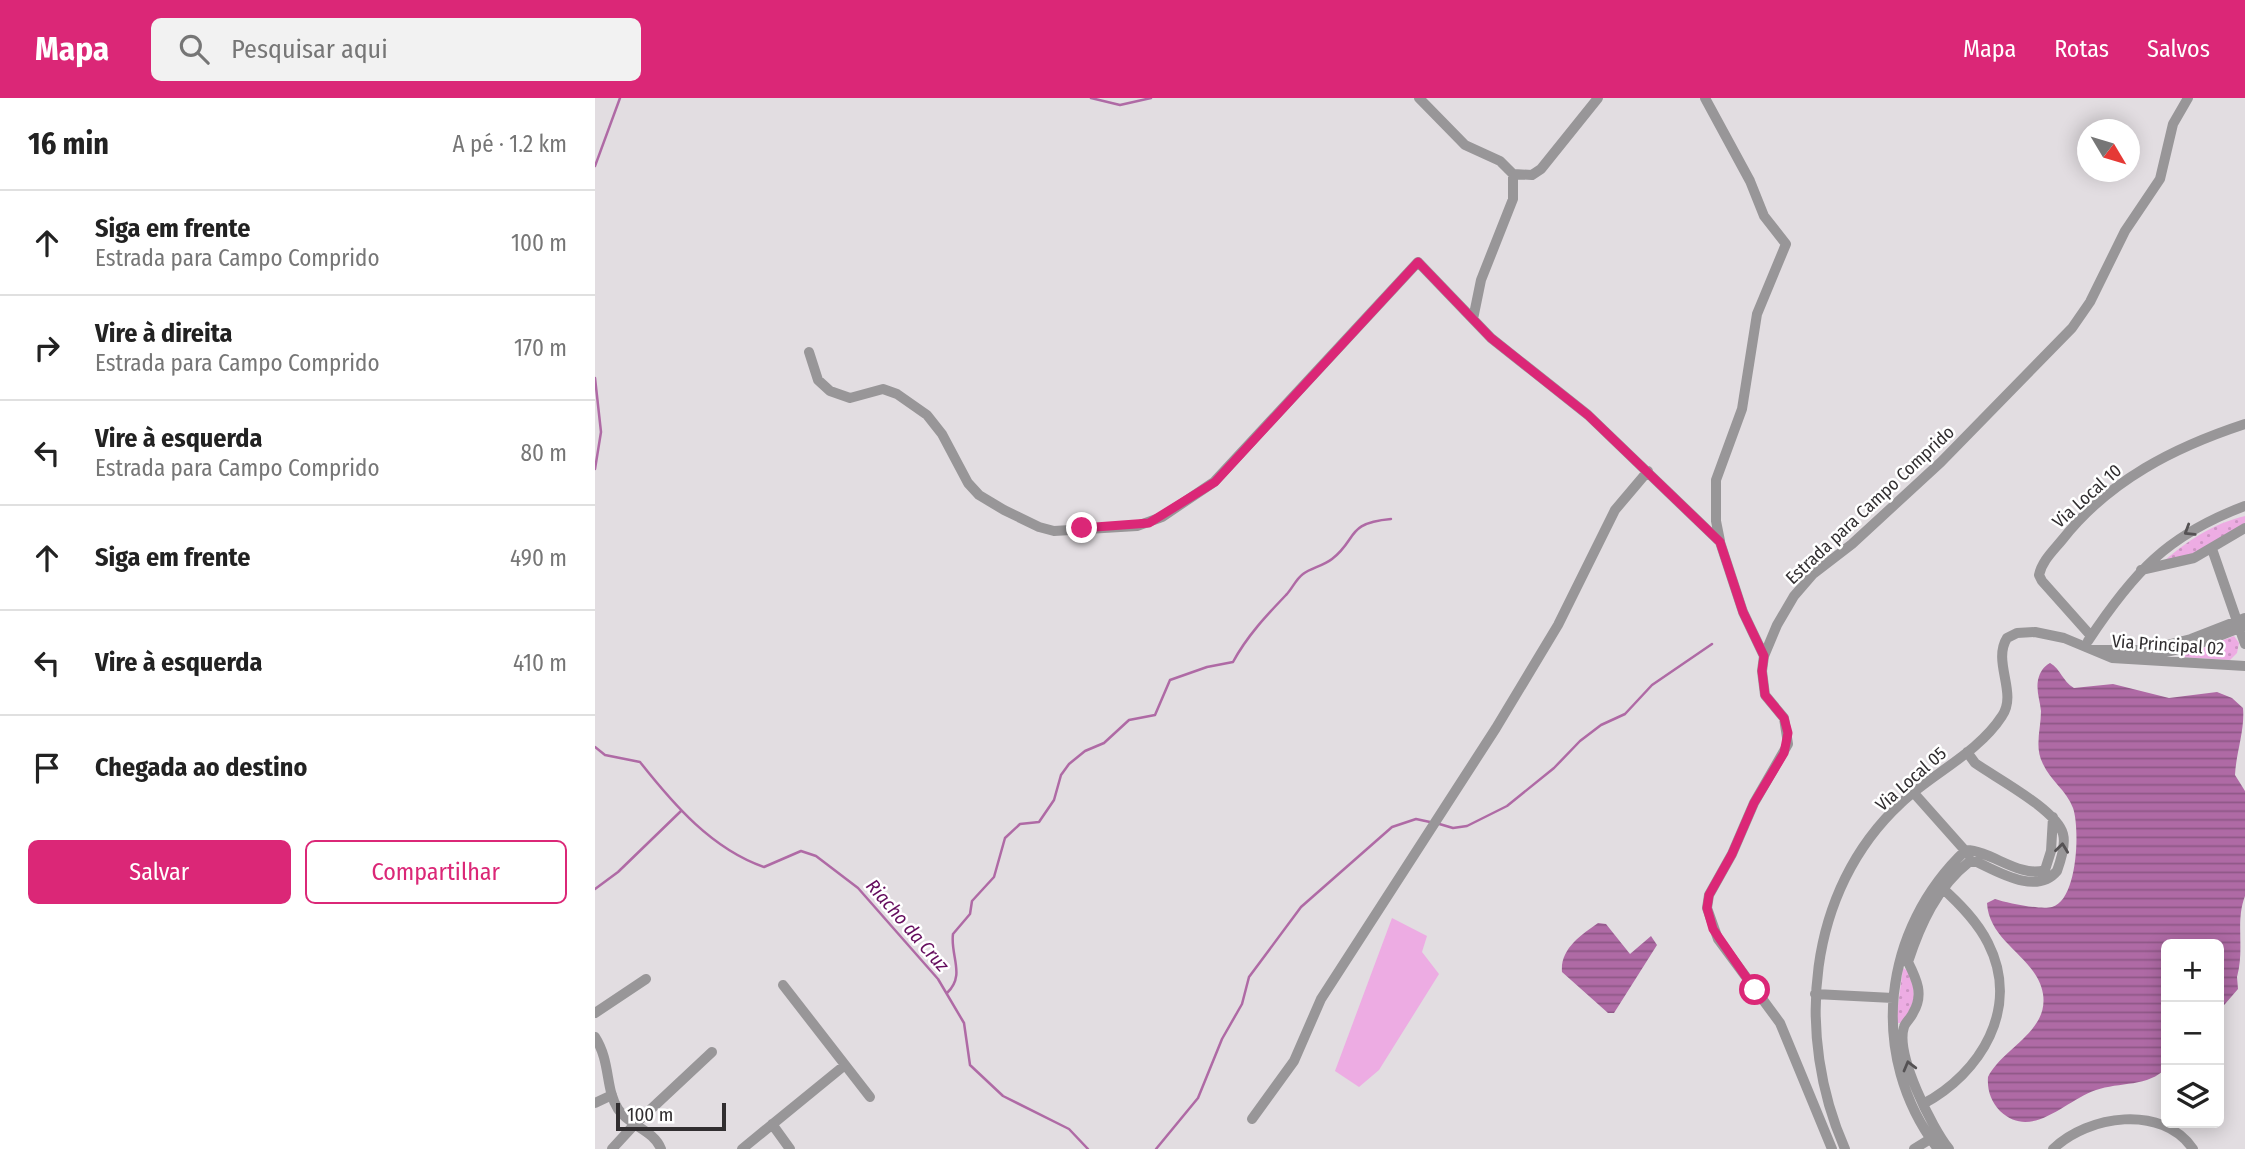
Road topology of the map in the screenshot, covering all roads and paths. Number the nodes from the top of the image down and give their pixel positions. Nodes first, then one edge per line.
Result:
1 (1419, 98) edge
2 (1598, 98) edge
3 (1705, 98) edge
4 (2187, 98) edge
5 (1513, 174) junction
6 (1473, 319) junction
7 (809, 352) dead end
8 (2245, 424) edge
9 (1648, 471) junction
10 (2245, 506) edge
11 (2245, 528) edge
12 (1720, 542) junction
13 (2212, 549) junction
14 (2140, 570) junction
15 (2242, 623) edge
16 (2091, 636) junction
17 (2245, 644) edge
18 (2087, 649) junction
19 (1764, 656) junction
20 (2243, 666) edge
21 (1967, 752) junction
22 (1913, 792) junction
23 (1966, 850) junction
24 (1973, 861) junction
25 (2040, 877) junction
26 (1940, 886) junction
27 (1904, 961) junction
28 (646, 979) dead end
29 (783, 985) dead end
30 (1815, 994) junction
31 (1893, 998) junction
32 (595, 1013) edge
33 (1898, 1027) junction
34 (595, 1037) edge
35 (712, 1052) dead end
36 (845, 1065) junction
37 (612, 1095) junction
38 (870, 1097) dead end
39 (595, 1103) edge
40 (1923, 1104) junction
41 (1252, 1119) dead end
42 (772, 1124) junction
43 (634, 1125) junction
44 (1934, 1137) junction
45 (612, 1149) edge
46 (661, 1149) edge
47 (742, 1149) edge
48 (790, 1149) edge
49 (1832, 1149) edge
50 (1845, 1149) edge
51 (1914, 1149) edge
52 (1938, 1149) edge
53 (1949, 1149) edge
54 (2053, 1149) edge
55 (2193, 1149) edge

1 - 5 street
2 - 5 street
3 - 12 street
4 - 19 street, Estrada para Campo Comprido
5 - 6 street
6 - 7 street
6 - 9 street
8 - 16 street, Via Local 10
9 - 12 street
9 - 41 street
10 -> 14 street
11 - 13 street
12 - 19 street
13 - 14 street
13 - 15 street
14 - 16 street
15 - 17 street
15 - 18 street
16 - 18 street
17 - 20 street
18 - 20 street, Via Principal 02
18 - 21 street, Via Local 05
19 - 49 street, Estrada para Campo Comprido
21 - 22 street, Via Local 05
21 - 25 street
22 - 23 street
22 - 30 street, Via Local 05
23 - 24 street
23 - 25 street
23 - 26 street
24 - 25 street
24 - 26 street
26 - 27 street
26 - 40 street
27 - 31 street
27 - 33 street
28 - 32 street
29 - 36 street
30 - 31 street
30 - 50 street, Via Local 05
31 - 33 street
40 -> 33 street
33 - 44 street
34 - 37 street
35 - 43 street
36 - 38 street
36 - 42 street
37 - 39 street
37 - 43 street
40 - 44 street
42 - 47 street
42 - 48 street
43 - 45 street
43 - 46 street
44 - 51 street
44 - 52 street
44 - 53 street
54 - 55 street

